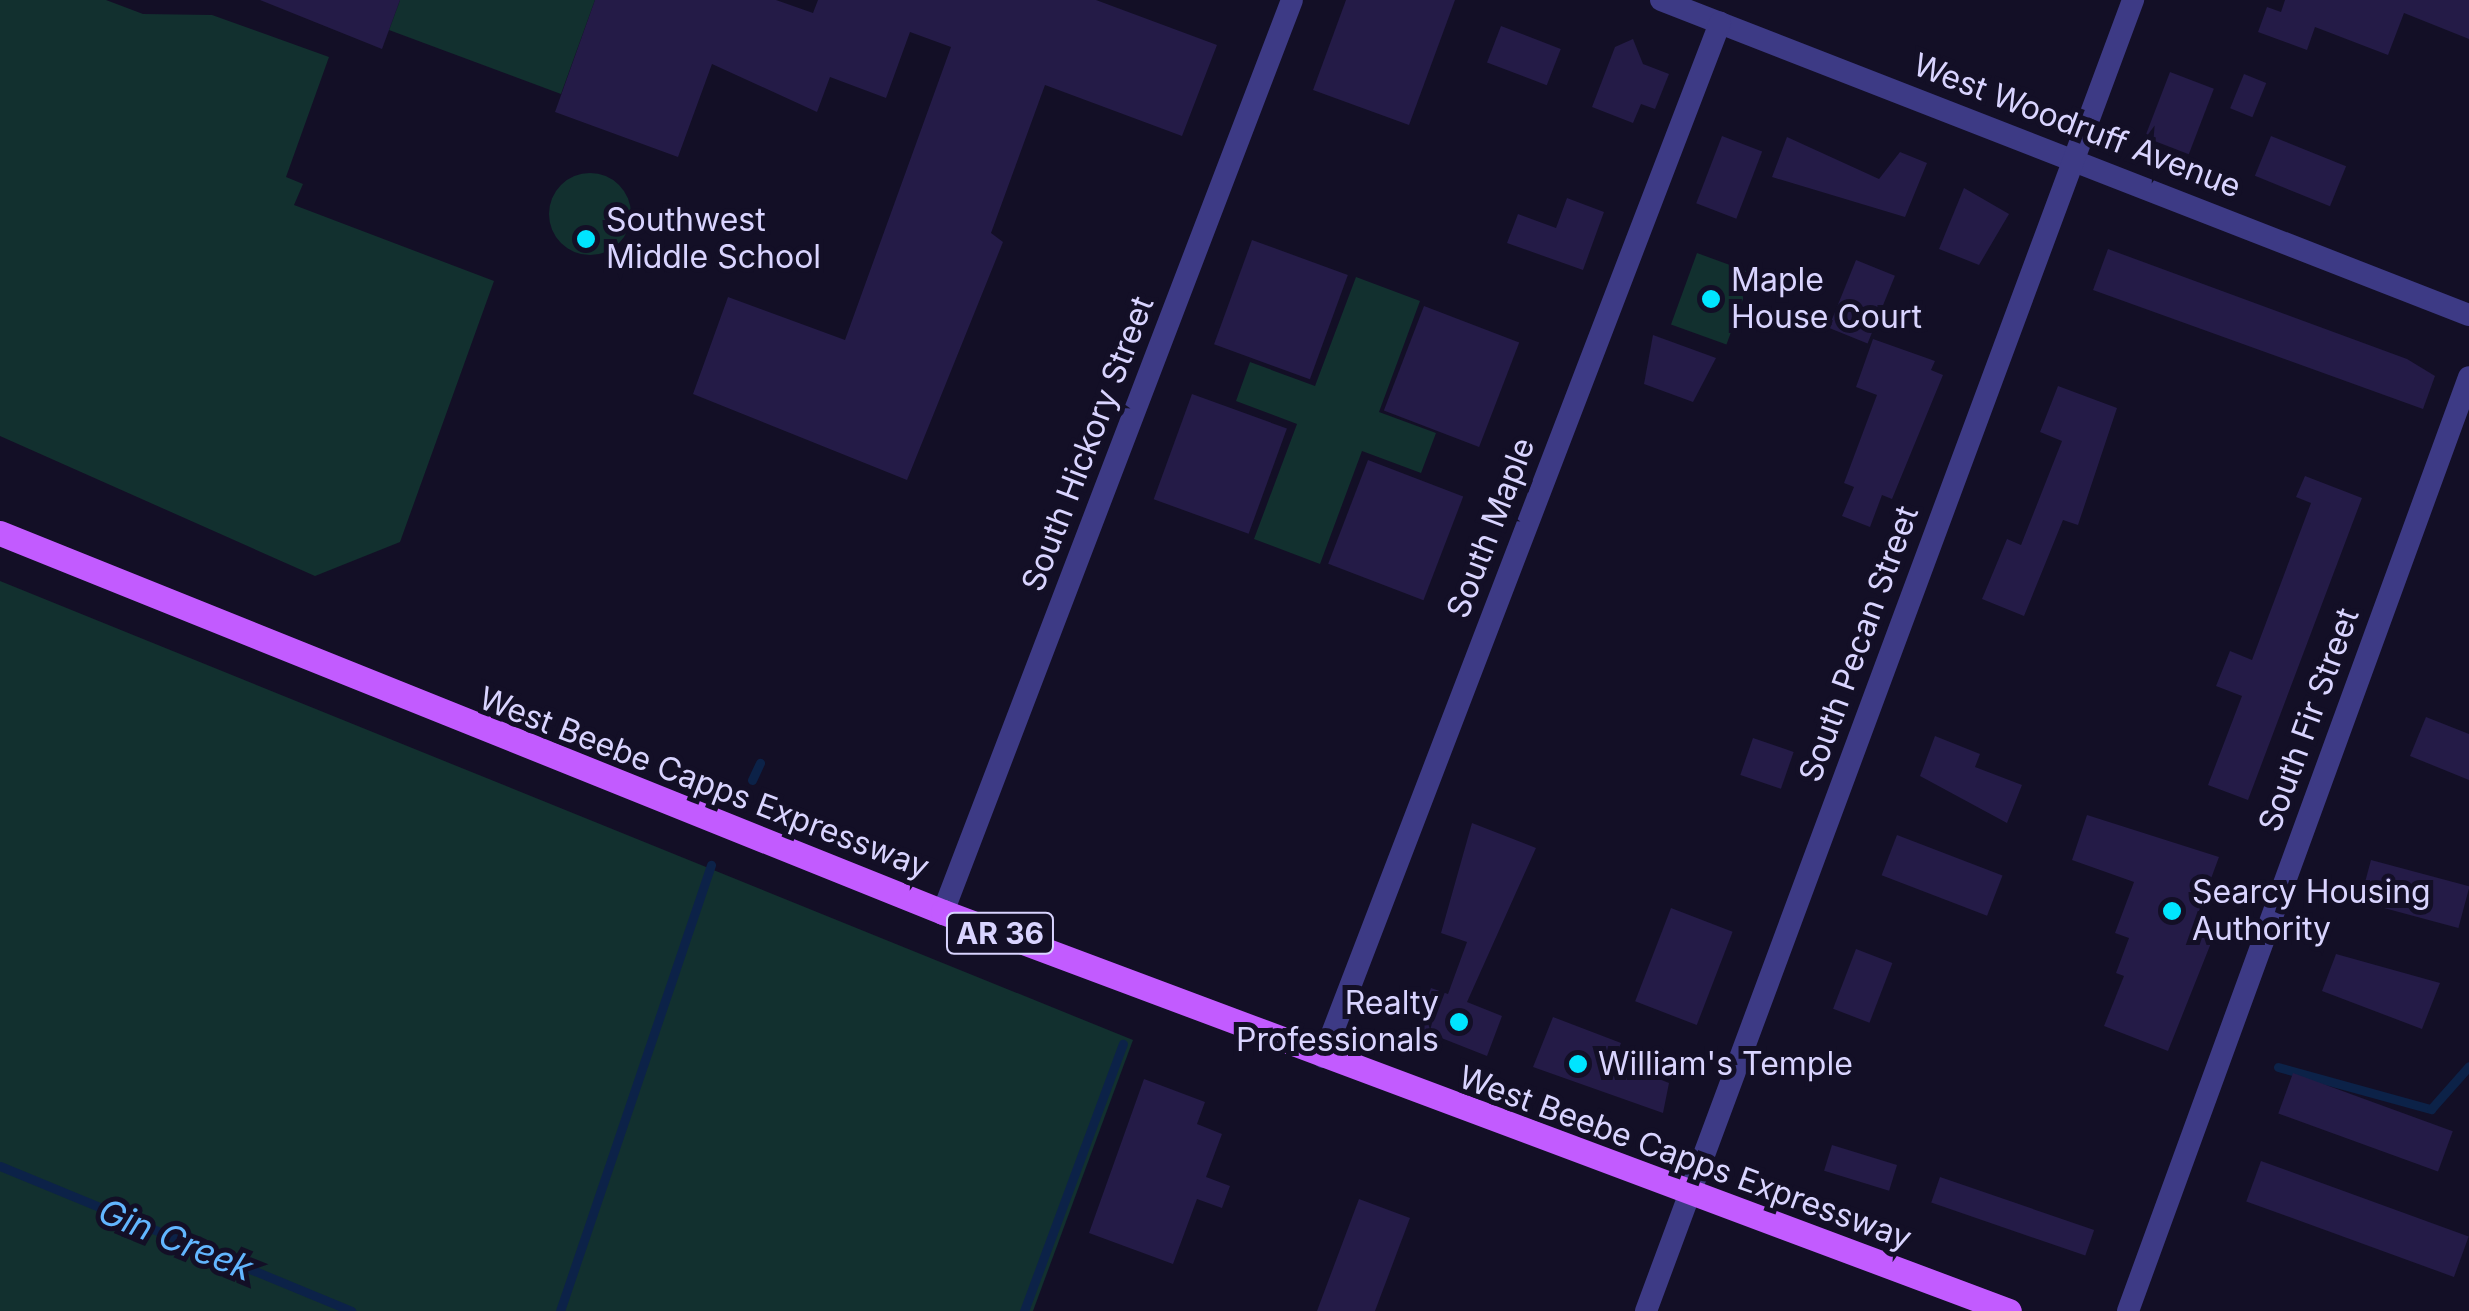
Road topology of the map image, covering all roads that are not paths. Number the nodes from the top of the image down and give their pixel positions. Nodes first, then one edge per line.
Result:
1 (1292, 0) edge
2 (2134, 0) edge
3 (1675, 2) edge
4 (1720, 23) junction
5 (2075, 158) junction
6 (2469, 315) edge
7 (2469, 377) edge
8 (0, 534) edge
9 (944, 912) junction
10 (1323, 1057) junction
11 (1688, 1196) junction
12 (1646, 1311) edge
13 (2009, 1311) edge
14 (2128, 1311) edge

1 - 9 street, South Hickory Street
2 - 5 street, South Pecan Street
3 - 4 street, West Woodruff Avenue
4 - 5 street, West Woodruff Avenue
4 - 10 street, South Maple
5 - 6 street, West Woodruff Avenue
5 - 11 street, South Pecan Street
7 - 14 street, South Fir Street
8 - 9 main road, West Beebe Capps Expressway / AR 36
9 - 10 main road, West Beebe Capps Expressway / AR 36
10 - 11 main road, West Beebe Capps Expressway / AR 36
11 - 12 street, South Pecan Street
11 - 13 main road, West Beebe Capps Expressway / AR 36

